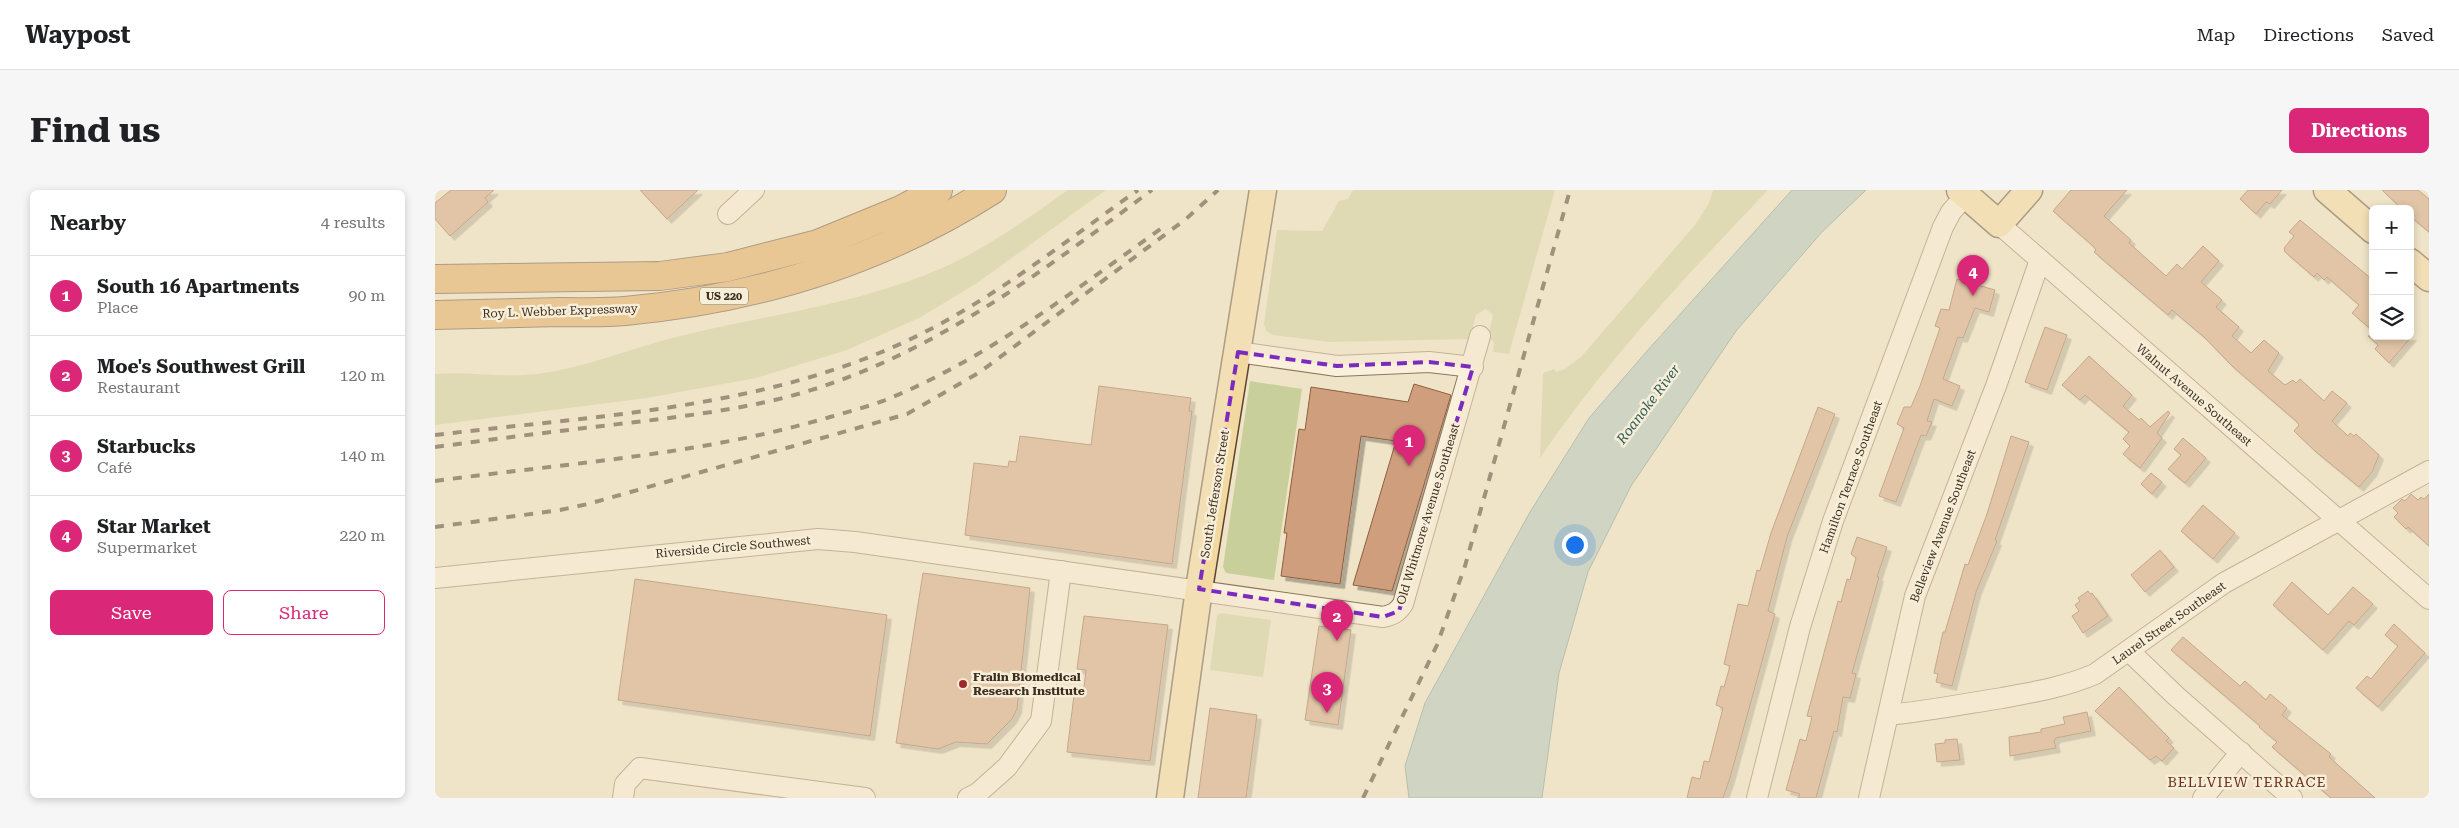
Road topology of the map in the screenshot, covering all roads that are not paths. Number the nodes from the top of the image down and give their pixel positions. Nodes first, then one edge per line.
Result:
1 (754, 190) edge
2 (938, 190) edge
3 (992, 190) edge
4 (1263, 190) edge
5 (2029, 190) edge
6 (2327, 190) edge
7 (1963, 192) edge
8 (728, 214) dead end
9 (1999, 224) junction
10 (2369, 227) edge
11 (2040, 260) junction
12 (2414, 265) edge
13 (2429, 278) edge
14 (435, 279) edge
15 (435, 315) edge
16 (1480, 336) dead end
17 (1238, 352) junction
18 (1473, 367) junction
19 (2429, 471) edge
20 (2338, 520) junction
21 (1061, 571) junction
22 (435, 578) edge
23 (1199, 589) junction
24 (2429, 599) edge
25 (2129, 651) junction
26 (1889, 715) junction
27 (2241, 752) junction
28 (640, 768) junction
29 (623, 798) edge
30 (637, 798) edge
31 (865, 798) edge
32 (968, 798) edge
33 (1170, 798) edge
34 (1757, 798) edge
35 (1869, 798) edge
36 (2203, 798) edge
37 (2292, 798) edge

1 - 8 street
2 - 14 highway, US 220
3 - 15 highway, Roy L. Webber Expressway / US 220
4 - 17 main road, South Jefferson Street
5 - 9 main road
6 - 10 main road
7 - 9 main road, Walnut Avenue Southeast
7 - 34 street, Hamilton Terrace Southeast
9 - 11 street, Walnut Avenue Southeast
11 - 20 street, Walnut Avenue Southeast
11 - 26 street, Belleview Avenue Southeast
12 - 13 main road
16 - 18 street
17 - 18 street
17 - 23 main road, South Jefferson Street
18 - 23 street, Old Whitmore Avenue Southeast
19 - 20 street, Laurel Street Southeast
20 - 24 street, Walnut Avenue Southeast
20 - 25 street, Laurel Street Southeast
21 - 22 street, Riverside Circle Southwest
21 - 23 street, Riverside Circle Southwest
21 - 32 street
23 - 33 main road, South Jefferson Street
25 - 26 street, Laurel Street Southeast
25 - 27 street
26 - 35 street, Belleview Avenue Southeast
27 - 36 street
27 - 37 street
28 - 29 street
28 - 30 street
28 - 31 street

